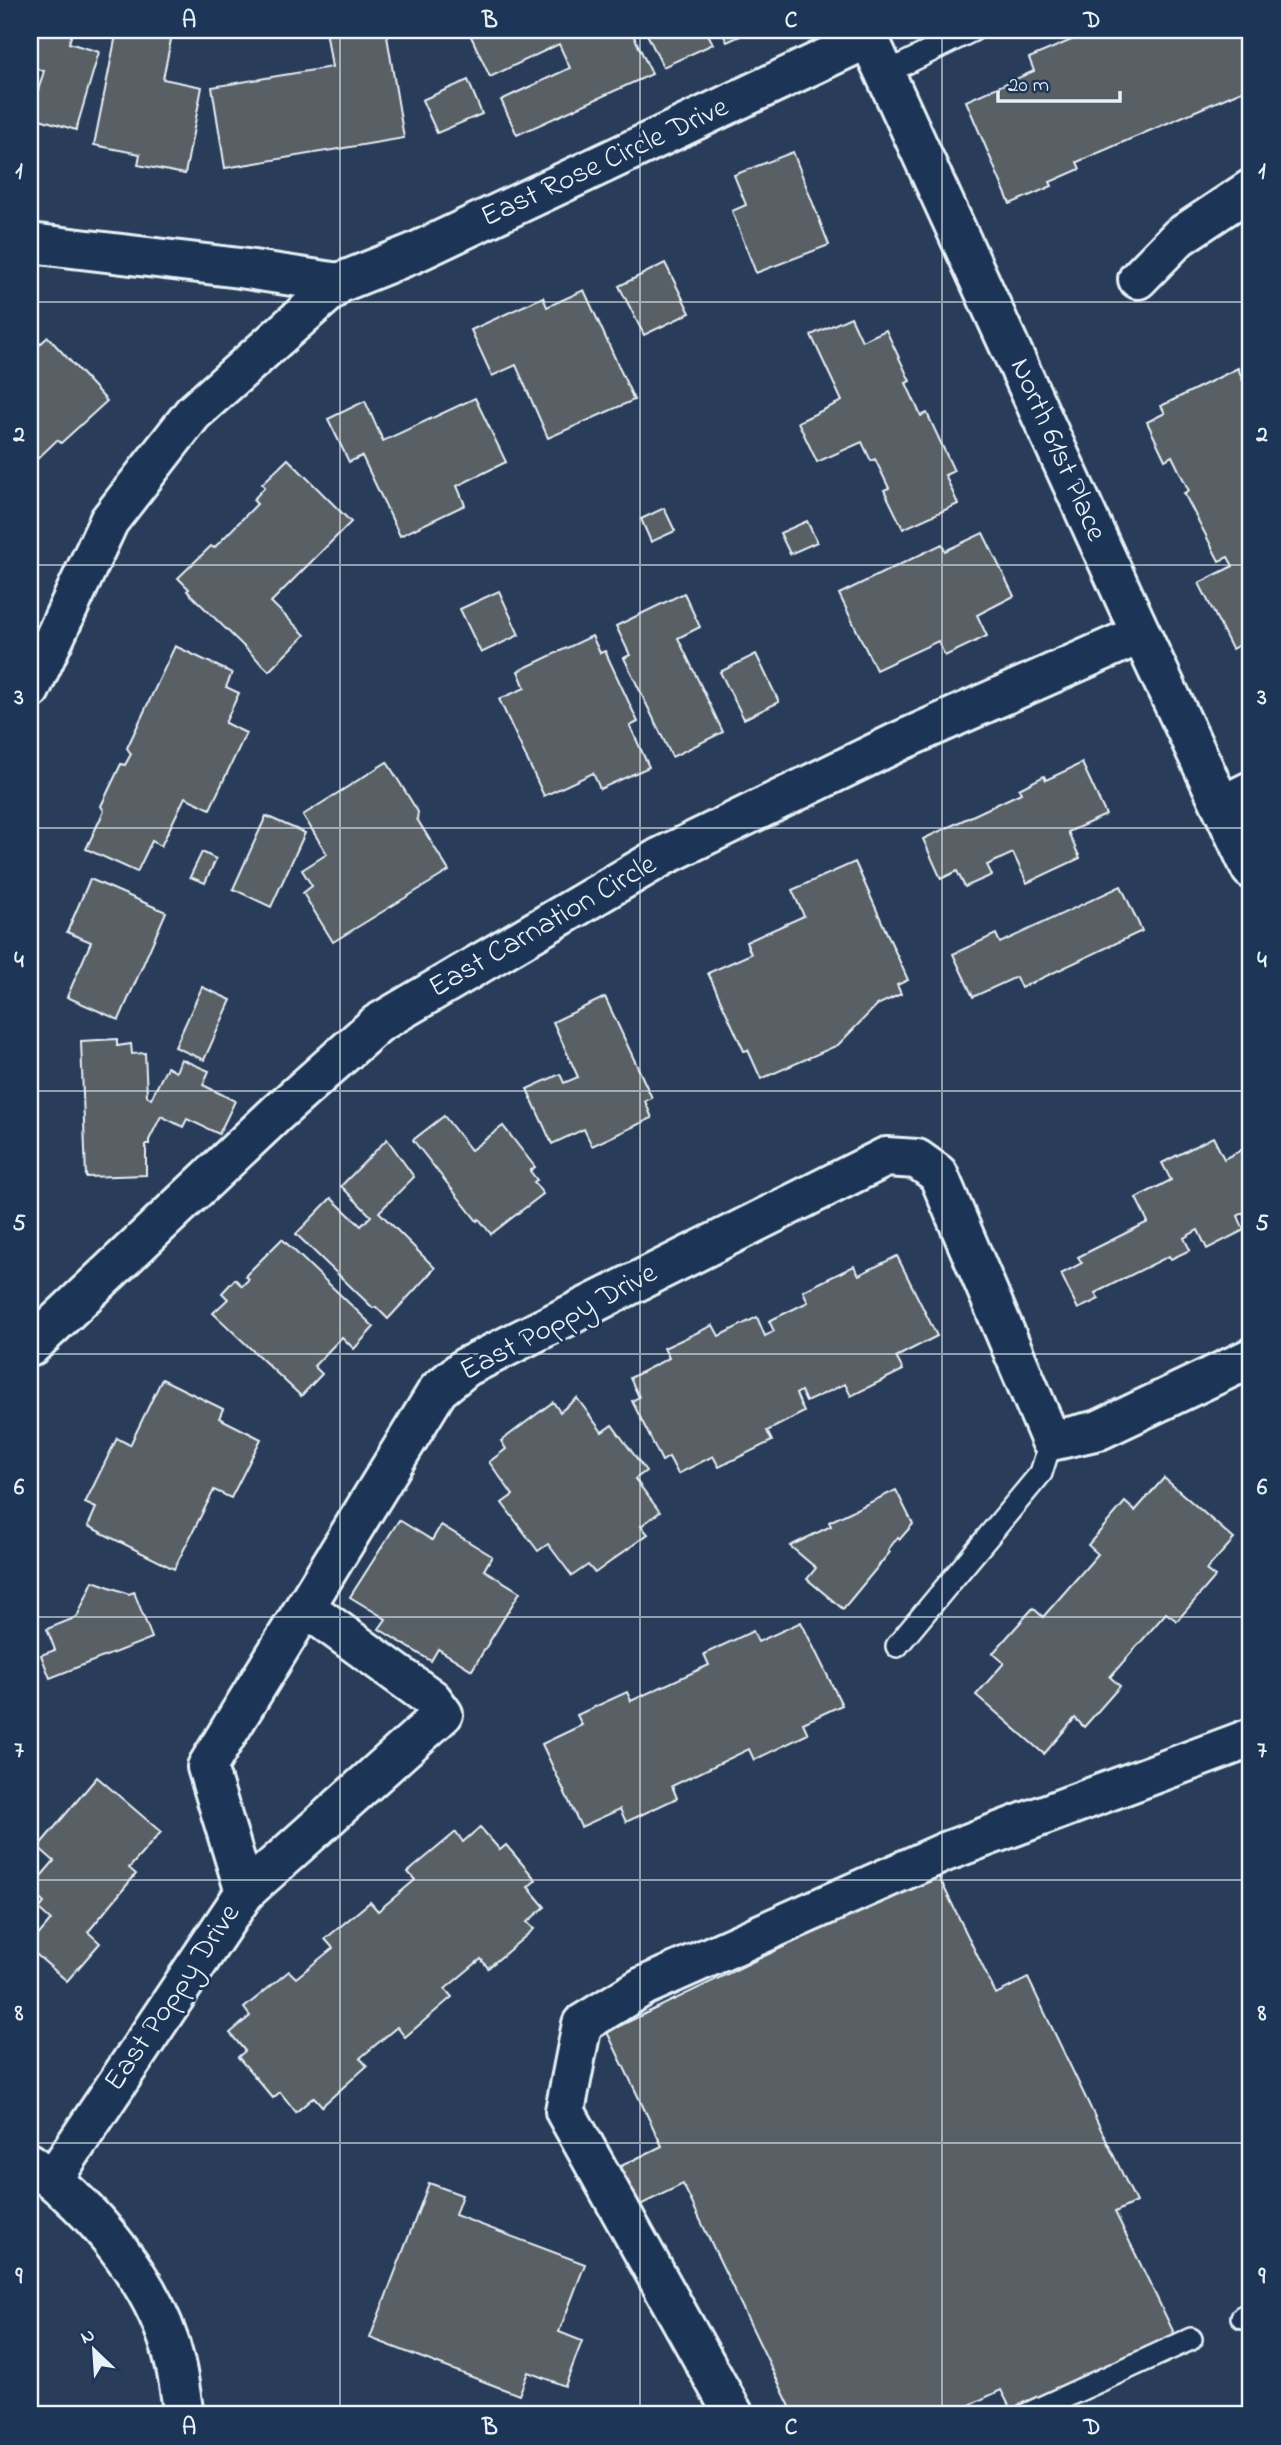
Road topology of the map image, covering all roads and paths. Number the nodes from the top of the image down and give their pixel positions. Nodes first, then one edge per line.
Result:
1 (973, 30) edge
2 (867, 34) edge
3 (886, 73) junction
4 (1251, 191) edge
5 (30, 243) edge
6 (1138, 279) dead end
7 (339, 284) junction
8 (1141, 634) junction
9 (30, 690) edge
10 (1237, 798) edge
11 (1251, 869) edge
12 (30, 1347) edge
13 (1251, 1357) edge
14 (1051, 1441) junction
15 (305, 1607) junction
16 (897, 1646) dead end
17 (1251, 1738) edge
18 (245, 1892) junction
19 (41, 2171) edge
20 (1191, 2339) dead end
21 (184, 2415) edge
22 (734, 2415) edge
23 (1025, 2415) edge

1 - 3 lane
2 - 3 street, North 61st Place
2 - 7 street, East Rose Circle Drive
3 - 8 street, North 61st Place
4 - 6 street
5 - 7 street
7 - 9 street, East Rose Circle Drive
8 - 10 street, North 61st Place
8 - 12 street, East Carnation Circle
10 - 11 street, North 61st Place
13 - 14 street
14 - 15 street, East Poppy Drive
14 - 16 lane
15 - 18 street, East Poppy Drive
15 - 18 street
17 - 22 street
18 - 19 street, East Poppy Drive
19 - 21 street
20 - 23 lane

